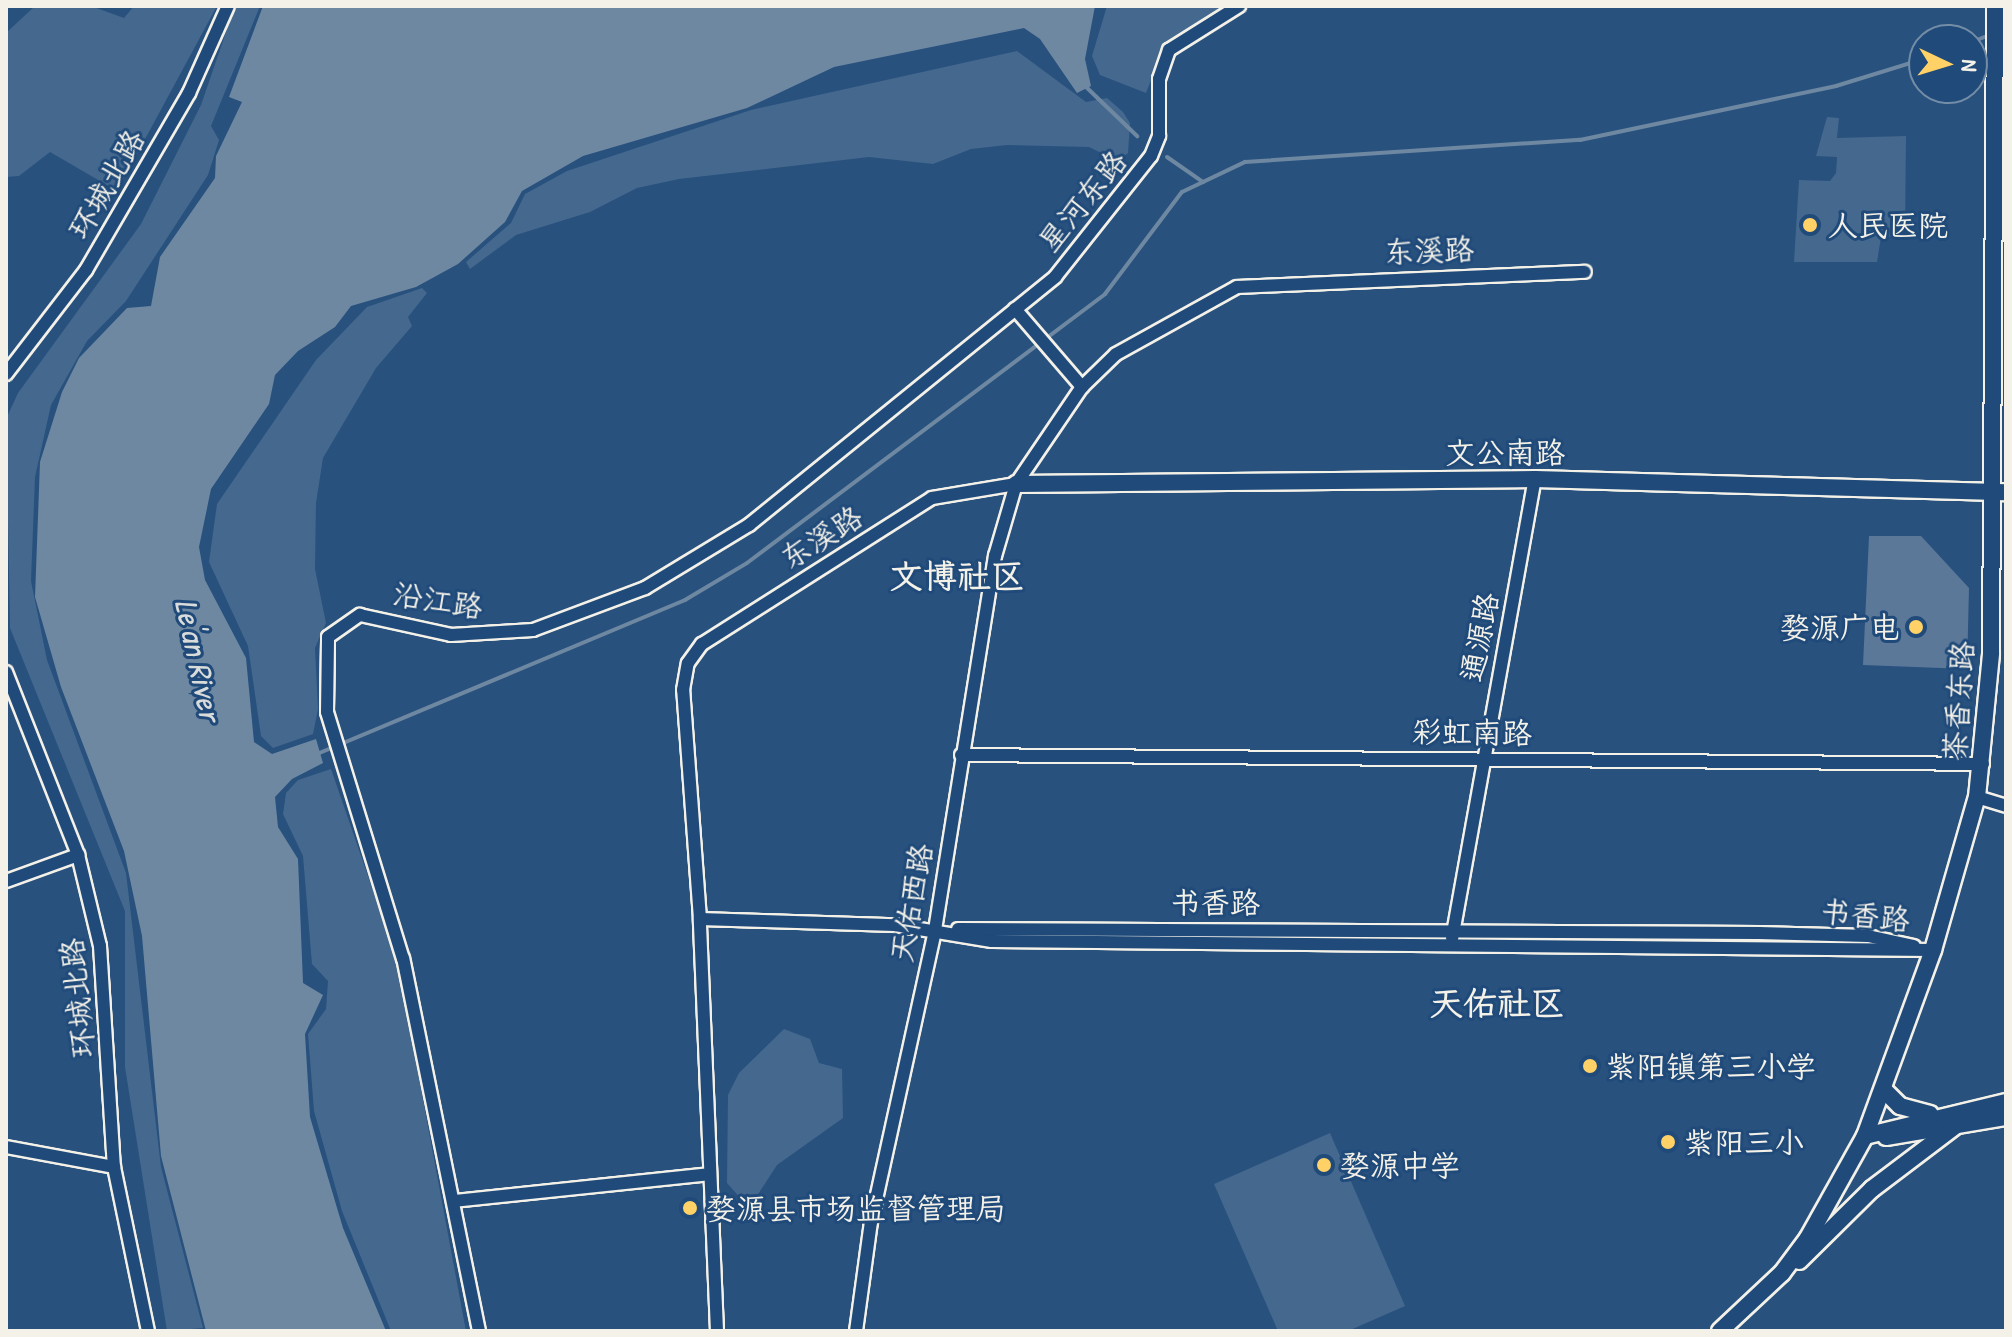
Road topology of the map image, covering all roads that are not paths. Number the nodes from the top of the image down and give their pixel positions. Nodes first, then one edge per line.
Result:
1 (228, 6) edge
2 (1239, 6) edge
3 (1995, 14) edge
4 (1585, 272) dead end
5 (2000, 293) edge
6 (1015, 309) junction
7 (6, 374) edge
8 (1082, 387) junction
9 (1535, 479) junction
10 (1016, 484) junction
11 (2000, 492) edge
12 (1998, 632) edge
13 (6, 672) edge
14 (961, 755) junction
15 (1482, 758) junction
16 (1983, 764) junction
17 (1977, 797) junction
18 (2006, 806) edge
19 (78, 855) junction
20 (6, 881) edge
21 (700, 919) junction
22 (935, 930) junction
23 (1451, 930) junction
24 (1452, 946) junction
25 (1933, 950) junction
26 (1883, 1089) junction
27 (2006, 1102) edge
28 (2006, 1117) edge
29 (1952, 1120) junction
30 (1865, 1136) junction
31 (6, 1147) edge
32 (114, 1167) junction
33 (710, 1174) junction
34 (454, 1201) junction
35 (1782, 1273) junction
36 (148, 1331) edge
37 (479, 1331) edge
38 (717, 1331) edge
39 (856, 1331) edge
40 (1720, 1331) edge

1 - 7 street, 环城北路
2 - 6 street, 星河东路
3 - 5 main road, 茶香东路
4 - 8 street, 东溪路
5 - 11 main road, 茶香东路
6 - 8 street
6 - 34 street, 沿江路
8 - 10 street, 东溪路
9 - 10 main road, 文公南路
9 - 11 main road, 文公南路
9 - 15 street, 通源路
10 - 14 street, 天佑西路
10 - 21 street, 东溪路
11 - 12 main road, 茶香东路
12 - 16 main road, 茶香东路
13 - 19 street, 环城北路
14 - 15 street, 彩虹南路
14 - 22 street, 天佑西路
15 - 16 street, 彩虹南路
15 - 23 street, 通源路
16 - 17 main road, 茶香东路
17 - 18 street
17 - 25 main road, 茶香东路
19 - 20 street
19 - 32 street, 环城北路
21 - 22 street, 书香路
21 - 33 street, 东溪路
22 - 23 street, 书香路
22 - 24 street, 书香路
22 - 39 street, 天佑西路
23 - 24 street, 通源路
23 - 25 street, 书香路
24 - 25 street, 书香路
25 - 26 main road, 茶香东路
26 - 29 main road
26 - 30 main road, 茶香东路
27 - 29 main road
28 - 29 main road
29 - 30 main road
29 - 35 main road
30 - 35 main road, 茶香东路
31 - 32 street
32 - 36 street, 环城北路
33 - 34 street
33 - 38 street, 东溪路
34 - 37 street, 沿江路
35 - 40 main road, 茶香东路

